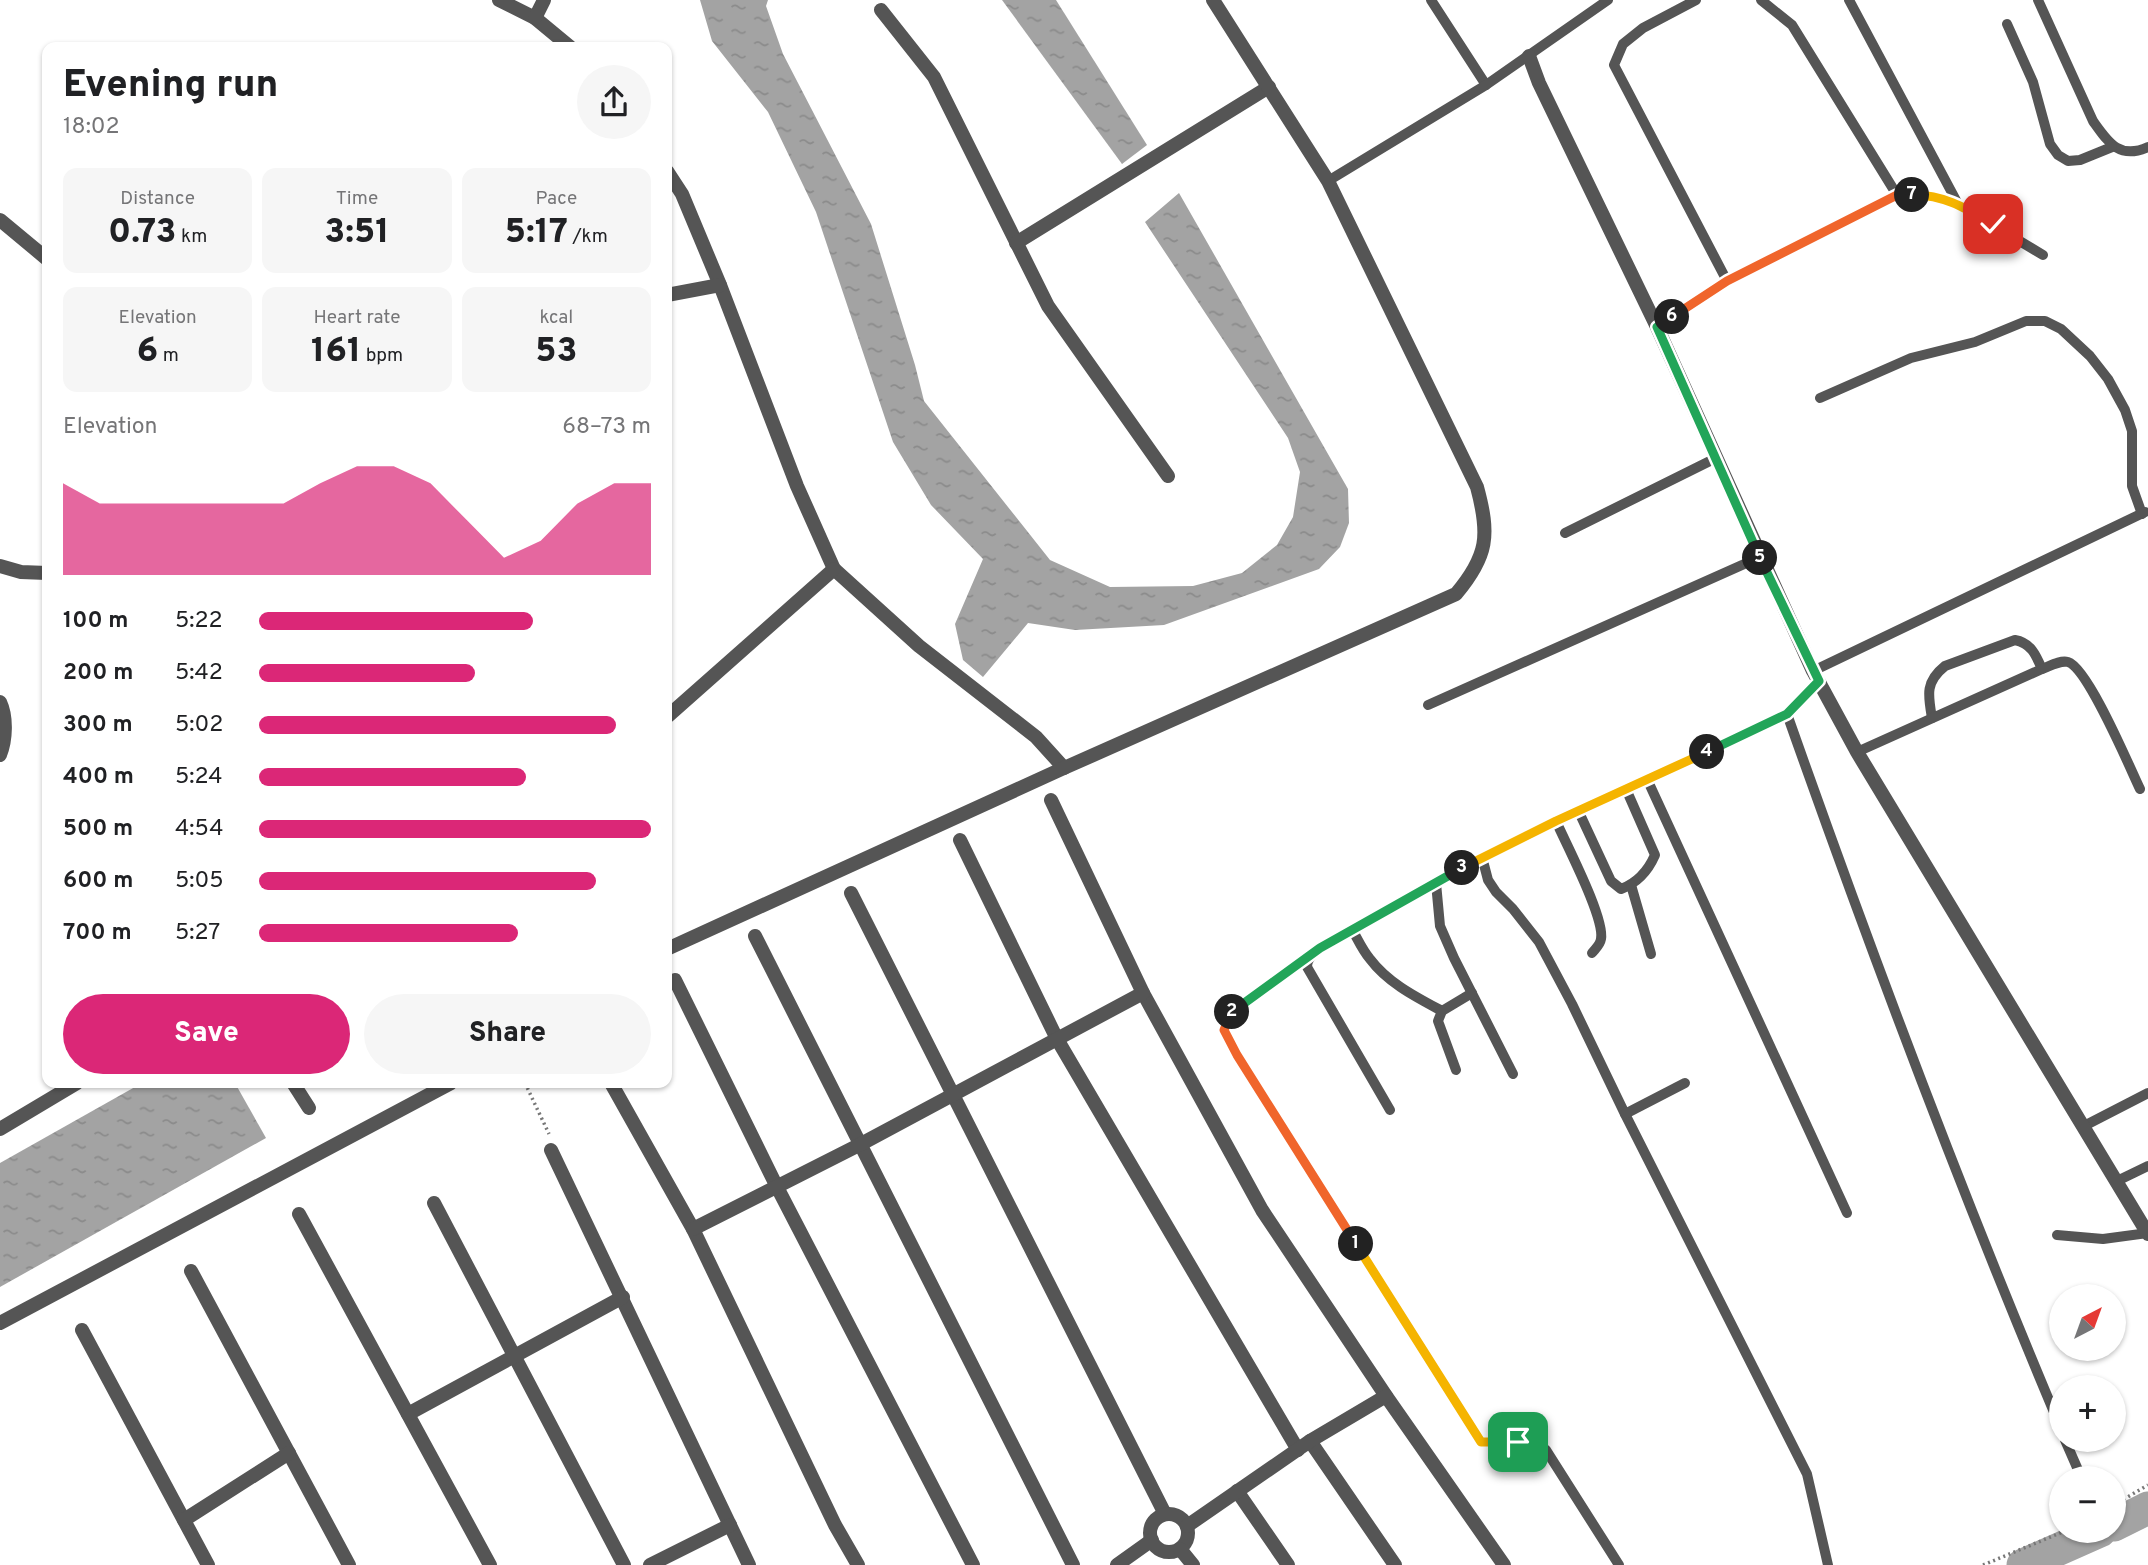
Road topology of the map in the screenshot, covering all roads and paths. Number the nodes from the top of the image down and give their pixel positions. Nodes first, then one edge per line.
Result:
1 (499, 0) edge
2 (544, 0) edge
3 (1213, 0) edge
4 (1430, 0) edge
5 (1608, 0) edge
6 (1696, 0) edge
7 (1761, 0) edge
8 (1849, 0) edge
9 (2038, 0) edge
10 (881, 10) dead end
11 (536, 18) junction
12 (2007, 24) dead end
13 (564, 42) edge
14 (1529, 56) junction
15 (1486, 85) junction
16 (1269, 87) junction
17 (2112, 146) junction
18 (2148, 147) edge
19 (672, 179) edge
20 (1328, 181) junction
21 (1897, 195) junction
22 (1958, 204) junction
23 (0, 220) edge
24 (1016, 243) junction
25 (42, 255) edge
26 (2043, 256) dead end
27 (1727, 281) junction
28 (720, 285) junction
29 (672, 294) edge
30 (1657, 327) junction
31 (1820, 398) dead end
32 (1716, 458) junction
33 (1168, 476) dead end
34 (2145, 512) edge
35 (1565, 533) dead end
36 (1759, 557) junction
37 (0, 566) edge
38 (834, 569) junction
39 (42, 573) edge
40 (2042, 669) junction
41 (1816, 676) junction
42 (0, 702) edge
43 (1428, 705) dead end
44 (672, 712) edge
45 (1787, 714) junction
46 (1932, 718) junction
47 (1857, 752) junction
48 (0, 755) edge
49 (1064, 768) junction
50 (1647, 779) junction
51 (1626, 789) junction
52 (2140, 789) dead end
53 (1051, 800) dead end
54 (1578, 810) junction
55 (1556, 821) junction
56 (960, 841) dead end
57 (1482, 857) junction
58 (1436, 883) junction
59 (1631, 885) junction
60 (851, 893) dead end
61 (1353, 931) junction
62 (755, 936) dead end
63 (672, 947) edge
64 (1592, 953) dead end
65 (1651, 954) dead end
66 (1310, 957) junction
67 (675, 980) dead end
68 (1143, 993) junction
69 (1472, 993) junction
70 (1442, 1011) junction
71 (1056, 1039) junction
72 (1456, 1070) dead end
73 (1513, 1074) dead end
74 (1685, 1083) dead end
75 (69, 1088) edge
76 (295, 1088) edge
77 (442, 1088) edge
78 (614, 1088) edge
79 (2148, 1093) edge
80 (952, 1094) junction
81 (309, 1108) dead end
82 (1390, 1110) dead end
83 (1625, 1114) junction
84 (2084, 1126) junction
85 (0, 1129) edge
86 (861, 1144) junction
87 (551, 1150) dead end
88 (2148, 1167) edge
89 (2117, 1181) junction
90 (776, 1185) junction
91 (434, 1203) dead end
92 (1847, 1213) dead end
93 (299, 1214) dead end
94 (693, 1229) junction
95 (2148, 1234) edge
96 (2057, 1235) dead end
97 (191, 1271) dead end
98 (623, 1297) junction
99 (0, 1323) edge
100 (82, 1330) dead end
101 (514, 1356) junction
102 (1386, 1396) junction
103 (2049, 1400) edge
104 (408, 1414) junction
105 (1304, 1446) junction
106 (289, 1453) junction
107 (2148, 1485) edge
108 (1237, 1491) junction
109 (2126, 1498) edge
110 (1165, 1514) junction
111 (184, 1520) junction
112 (730, 1525) junction
113 (1187, 1526) junction
114 (2049, 1538) edge
115 (1152, 1541) junction
116 (1180, 1549) junction
117 (208, 1565) edge
118 (349, 1565) edge
119 (490, 1565) edge
120 (624, 1565) edge
121 (650, 1565) edge
122 (749, 1565) edge
123 (858, 1565) edge
124 (973, 1565) edge
125 (1073, 1565) edge
126 (1117, 1565) edge
127 (1193, 1565) edge
128 (1288, 1565) edge
129 (1395, 1565) edge
130 (1504, 1565) edge
131 (1619, 1565) edge
132 (1828, 1565) edge
133 (1983, 1565) edge

1 - 11 street
2 - 11 street
3 - 16 street
4 - 15 lane
5 - 14 lane
6 - 27 lane
7 - 21 lane
8 - 22 lane
9 - 17 lane
10 - 24 street
11 - 13 street
12 - 17 lane
14 - 15 lane
14 - 30 street
15 - 20 lane
16 - 20 street
16 - 24 street
17 - 18 lane
19 - 28 street
20 - 49 street
21 - 22 lane
21 - 27 lane
22 - 26 lane
23 - 25 street
24 - 33 street
27 - 30 lane
28 - 29 street
28 - 38 street
30 - 32 street
31 - 34 lane
32 - 35 lane
32 - 36 street
34 - 41 lane
36 - 41 street
36 - 43 lane
37 - 39 street
38 - 44 street
38 - 49 street
40 - 46 lane
40 - 46 lane
40 - 52 lane
41 - 45 lane
41 - 47 street
42 - 48 street
45 - 50 lane
45 - 103 lane
46 - 47 lane
47 - 84 street
49 - 63 street
50 - 51 lane
50 - 92 lane
51 - 54 lane
51 - 59 lane
53 - 68 street
54 - 55 lane
54 - 59 lane
55 - 57 lane
55 - 64 lane
56 - 71 street
57 - 58 lane
57 - 83 lane
58 - 61 lane
58 - 69 lane
59 - 65 lane
60 - 80 street
61 - 66 lane
61 - 70 lane
62 - 86 street
66 - 82 lane
66 - 131 lane
67 - 90 street
68 - 71 street
68 - 102 street
69 - 70 lane
69 - 73 lane
70 - 72 lane
71 - 80 street
71 - 105 street
74 - 83 lane
75 - 85 street
76 - 81 street
77 - 99 street
78 - 94 street
79 - 84 lane
80 - 86 street
80 - 110 street
83 - 132 lane
84 - 89 street
86 - 90 street
86 - 125 street
87 - 98 street
88 - 89 lane
89 - 95 street
90 - 94 street
90 - 124 street
91 - 101 street
93 - 104 street
94 - 123 street
95 - 96 lane
97 - 106 street
98 - 101 street
98 - 112 street
100 - 111 street
101 - 104 street
101 - 120 street
102 - 105 street
102 - 130 street
104 - 119 street
105 - 108 street
105 - 129 street
106 - 111 street
106 - 118 street
107 - 109 path
108 - 113 street
108 - 128 street
110 - 113 street
110 - 115 street
111 - 117 street
112 - 121 street
112 - 122 street
113 - 116 street
114 - 133 path
115 - 116 street
115 - 126 street
116 - 127 street

